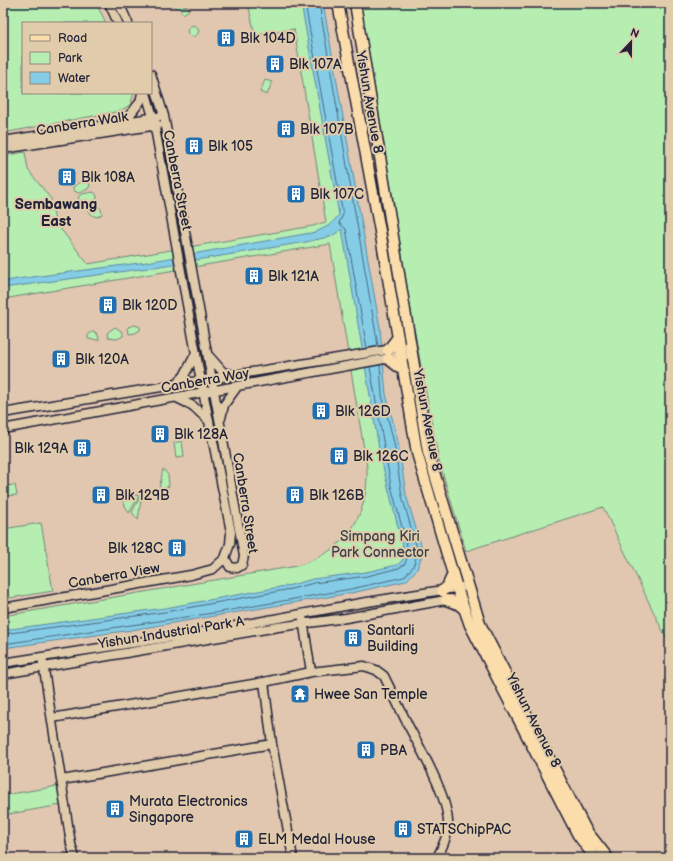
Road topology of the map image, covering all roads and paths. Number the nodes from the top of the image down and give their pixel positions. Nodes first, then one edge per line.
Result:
1 (109, 3) edge
2 (119, 3) edge
3 (338, 3) edge
4 (355, 3) edge
5 (118, 22) edge
6 (128, 22) edge
7 (152, 78) edge
8 (142, 94) edge
9 (146, 94) edge
10 (164, 120) junction
11 (125, 121) junction
12 (153, 121) junction
13 (3, 141) edge
14 (3, 149) edge
15 (398, 337) junction
16 (411, 350) junction
17 (401, 352) junction
18 (196, 353) junction
19 (207, 354) junction
20 (387, 355) junction
21 (404, 371) junction
22 (234, 374) junction
23 (212, 378) junction
24 (201, 380) junction
25 (176, 384) junction
26 (237, 387) junction
27 (215, 391) junction
28 (203, 393) junction
29 (176, 398) junction
30 (3, 413) edge
31 (209, 421) junction
32 (220, 422) junction
33 (3, 429) edge
34 (225, 558) junction
35 (453, 574) junction
36 (470, 591) junction
37 (458, 593) junction
38 (444, 595) junction
39 (3, 608) edge
40 (464, 609) junction
41 (302, 614) junction
42 (303, 624) junction
43 (42, 656) junction
44 (3, 663) edge
45 (44, 667) junction
46 (311, 672) junction
47 (3, 674) edge
48 (264, 682) junction
49 (52, 718) junction
50 (272, 744) junction
51 (62, 780) junction
52 (75, 858) edge
53 (293, 858) edge
54 (437, 858) edge
55 (595, 858) edge
56 (608, 858) edge

1 - 5 street
2 - 6 street
3 - 15 main road, Yishun Avenue 8
4 - 16 main road, Yishun Avenue 8
7 - 10 street, Canberra Street
8 - 11 street
9 - 12 street, Canberra Street
10 - 12 street, Canberra Walk
10 - 19 street, Canberra Street
11 - 12 street, Canberra Walk
11 - 13 street, Canberra Walk
12 - 14 street, Canberra Walk
12 - 18 street, Canberra Street
15 - 17 main road, Yishun Avenue 8
15 - 20 main road
16 - 17 street, Canberra Way
16 - 36 main road, Yishun Avenue 8
17 - 20 street, Canberra Way
17 - 21 main road, Yishun Avenue 8
18 - 24 street, Canberra Street
18 - 25 street
19 - 22 street
19 - 23 street, Canberra Street
20 - 21 main road
20 - 22 street, Canberra Way
20 - 26 street, Canberra Way
21 - 35 main road, Yishun Avenue 8
22 - 23 street, Canberra Way
23 - 24 street, Canberra Way
23 - 27 street, Canberra Street
24 - 25 street, Canberra Way
24 - 28 street, Canberra Street
25 - 30 street, Canberra Way
26 - 27 street, Canberra Way
26 - 32 street
27 - 28 street, Canberra Way
27 - 32 street, Canberra Street
28 - 29 street, Canberra Way
28 - 31 street, Canberra Street
29 - 31 street
29 - 33 street, Canberra Way
31 - 34 street, Canberra Street
32 - 34 street, Canberra Street
34 - 39 street, Canberra View
35 - 37 main road, Yishun Avenue 8
35 - 38 main road
36 - 37 street, Yishun Industrial Park A
36 - 56 main road, Yishun Avenue 8
37 - 38 street, Yishun Industrial Park A
37 - 40 main road, Yishun Avenue 8
38 - 40 main road
38 - 41 street, Yishun Industrial Park A
38 - 42 street, Yishun Industrial Park A
40 - 55 main road, Yishun Avenue 8
41 - 42 street
41 - 43 street, Yishun Industrial Park A
42 - 45 street, Yishun Industrial Park A
42 - 46 street
43 - 44 street, Yishun Industrial Park A
43 - 45 street
45 - 47 street, Yishun Industrial Park A
45 - 49 street
46 - 48 street
46 - 54 street
48 - 49 street
48 - 50 street
49 - 51 street
50 - 51 street
50 - 53 street
51 - 52 street

